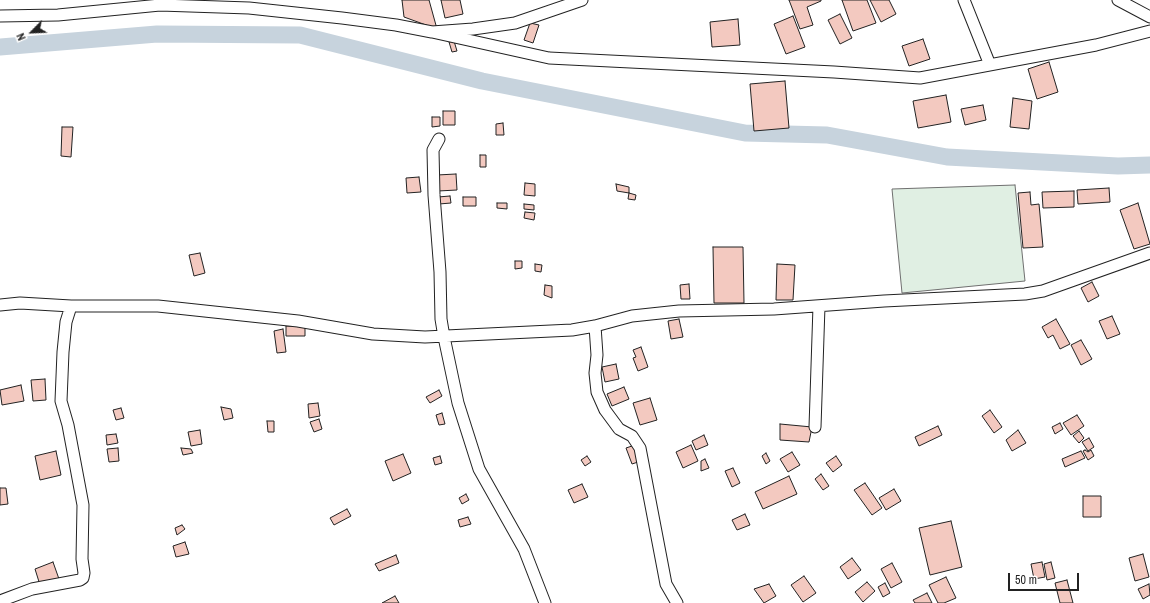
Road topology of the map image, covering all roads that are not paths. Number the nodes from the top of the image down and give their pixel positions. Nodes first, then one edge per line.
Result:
1 (582, 0) edge
2 (964, 0) edge
3 (1118, 0) edge
4 (0, 16) edge
5 (1150, 17) edge
6 (1150, 30) edge
7 (432, 32) junction
8 (990, 65) junction
9 (439, 139) dead end
10 (1150, 253) edge
11 (0, 305) edge
12 (71, 306) junction
13 (819, 306) junction
14 (595, 326) junction
15 (444, 337) junction
16 (815, 427) dead end
17 (0, 601) edge
18 (545, 603) edge
19 (677, 603) edge

1 - 7 street
2 - 8 street
3 - 5 street
4 - 7 street
6 - 8 street
7 - 8 street
9 - 15 street
10 - 13 street
11 - 12 street
12 - 15 street
12 - 17 street
13 - 14 street
13 - 16 street
14 - 15 street
14 - 19 street
15 - 18 street

